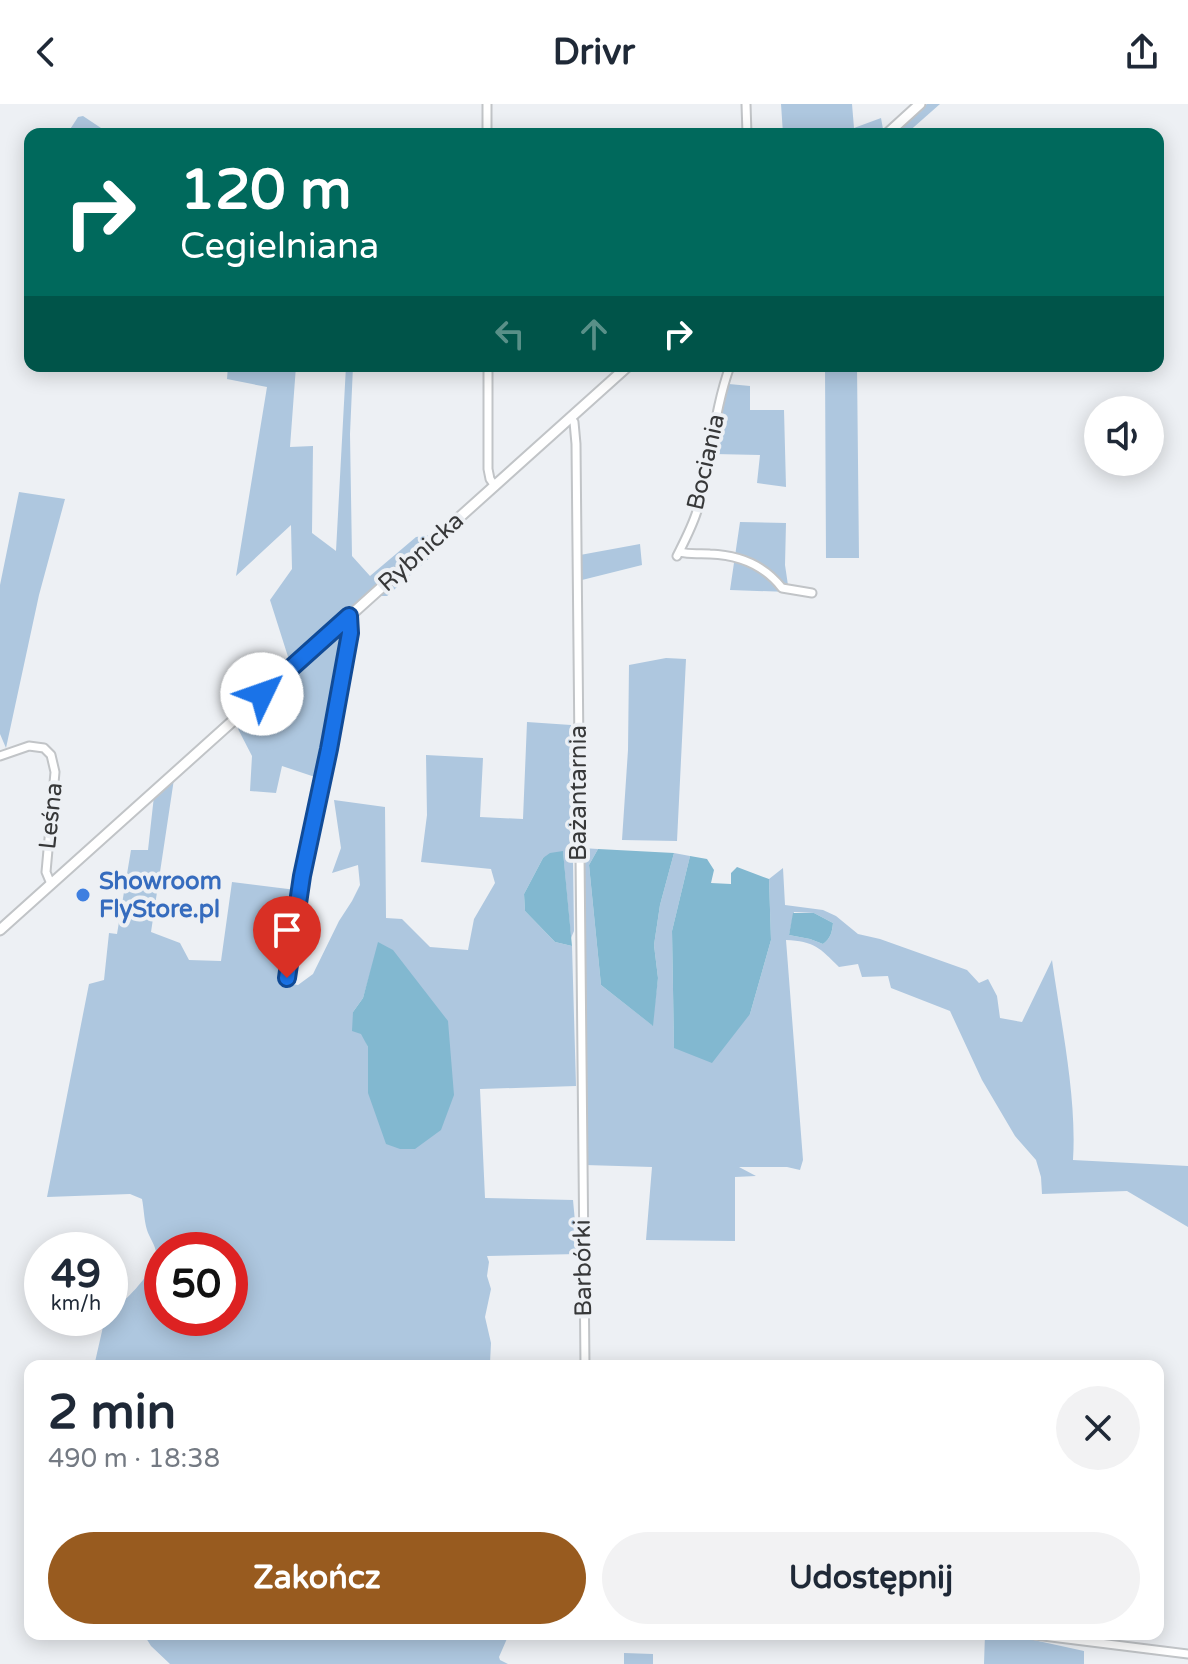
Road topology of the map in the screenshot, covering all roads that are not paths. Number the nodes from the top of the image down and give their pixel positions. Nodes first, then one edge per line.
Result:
1 (487, 104) edge
2 (746, 104) edge
3 (920, 104) edge
4 (487, 128) edge
5 (747, 128) edge
6 (894, 128) edge
7 (488, 372) edge
8 (621, 372) edge
9 (728, 372) edge
10 (571, 418) junction
11 (495, 486) junction
12 (812, 593) dead end
13 (349, 616) junction
14 (0, 756) edge
15 (51, 884) junction
16 (0, 930) edge
17 (287, 978) dead end
18 (583, 1169) joint
19 (585, 1360) edge
20 (1075, 1640) edge
21 (1188, 1654) edge

1 - 4 street
2 - 5 street
3 - 6 main road
7 - 11 street
8 - 10 main road, Rybnicka
9 - 12 street, Bociania
10 - 11 main road, Rybnicka
10 - 18 street, Bażantarnia
11 - 13 main road, Rybnicka
13 - 15 main road, Rybnicka
13 - 17 street
14 - 15 street, Leśna
15 - 16 main road, Rybnicka
18 - 19 street, Barbórki
20 - 21 street

